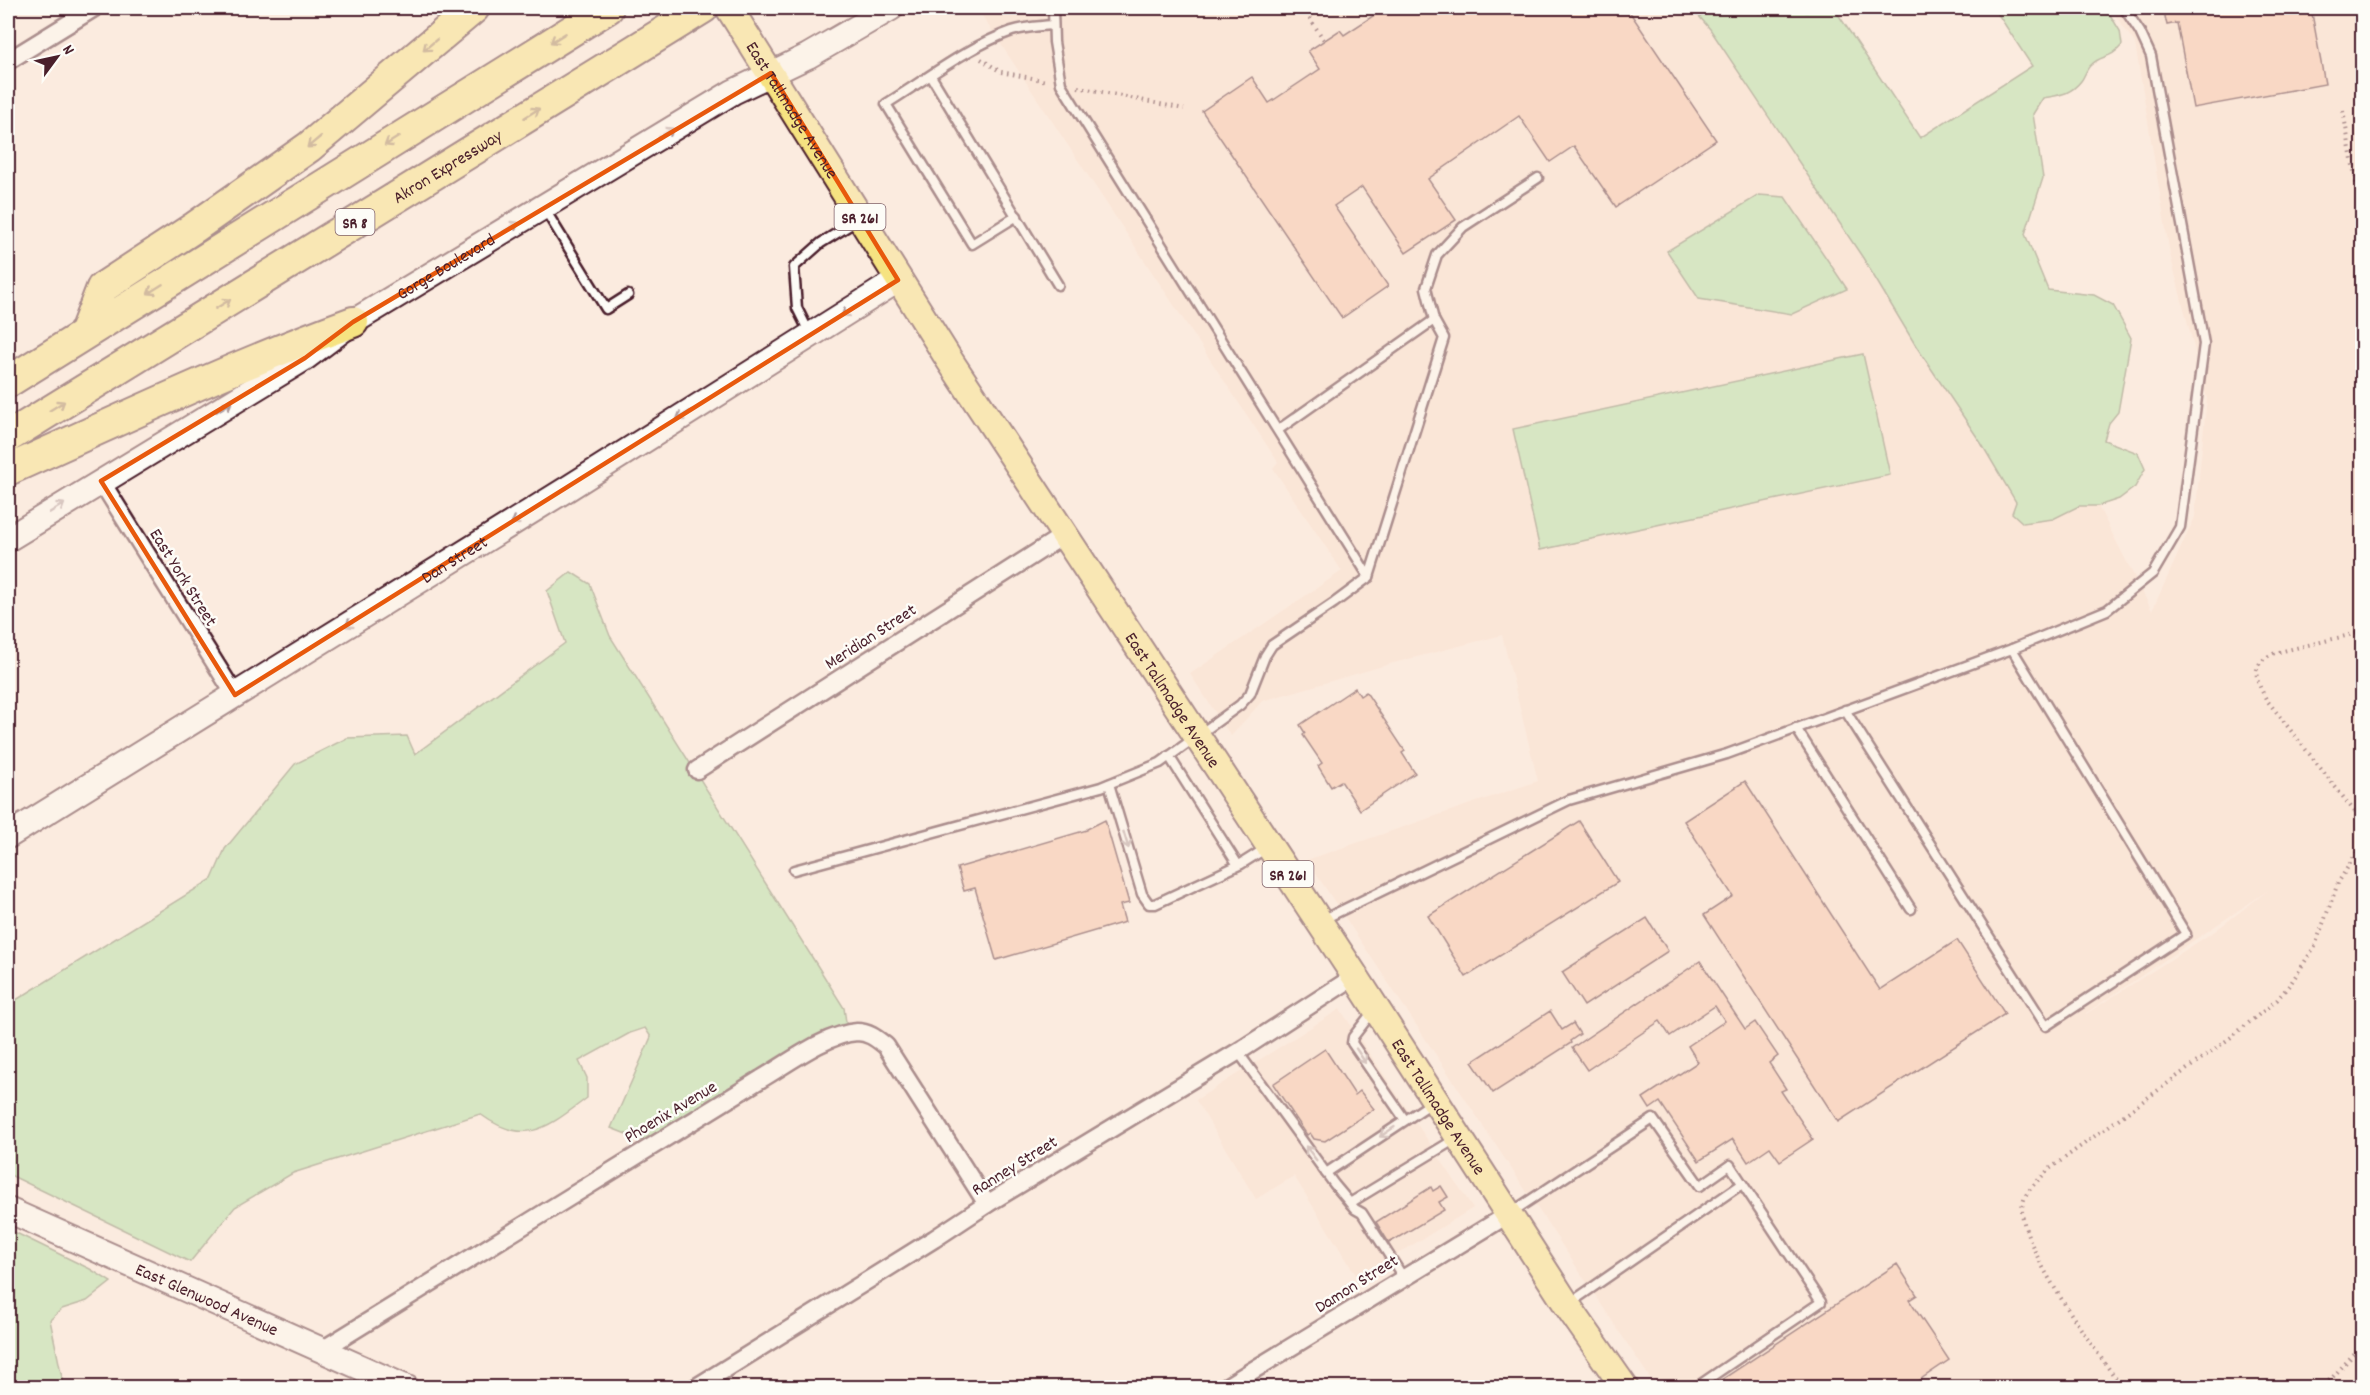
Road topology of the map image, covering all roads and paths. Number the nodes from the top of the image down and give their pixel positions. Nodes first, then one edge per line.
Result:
1 (94, 8) edge
2 (474, 8) edge
3 (608, 8) edge
4 (703, 8) edge
5 (891, 8) edge
6 (1053, 8) edge
7 (1303, 8) edge
8 (2124, 8) edge
9 (733, 13) edge
10 (1053, 25) junction
11 (1324, 40) dead end
12 (8, 61) edge
13 (771, 73) junction
14 (931, 76) junction
15 (2343, 111) dead end
16 (1538, 178) dead end
17 (544, 207) junction
18 (2362, 215) edge
19 (1017, 216) junction
20 (861, 218) junction
21 (898, 280) junction
22 (1058, 285) dead end
23 (628, 296) dead end
24 (1434, 320) junction
25 (353, 322) junction
26 (86, 332) junction
27 (811, 335) junction
28 (8, 382) edge
29 (1278, 430) junction
30 (8, 437) edge
31 (8, 470) edge
32 (101, 481) junction
33 (1064, 535) junction
34 (8, 538) edge
35 (1369, 577) junction
36 (2362, 632) edge
37 (2012, 649) junction
38 (235, 695) junction
39 (1845, 710) junction
40 (1796, 728) junction
41 (1197, 737) junction
42 (1170, 756) junction
43 (697, 770) dead end
44 (1109, 784) junction
45 (2362, 821) edge
46 (8, 836) edge
47 (2362, 844) edge
48 (1269, 846) junction
49 (1238, 865) junction
50 (794, 870) dead end
51 (1911, 909) dead end
52 (1319, 922) junction
53 (1355, 976) junction
54 (1376, 1008) junction
55 (1238, 1052) junction
56 (1435, 1100) junction
57 (1405, 1120) junction
58 (1459, 1136) junction
59 (1326, 1173) junction
60 (1742, 1184) junction
61 (1350, 1203) junction
62 (987, 1204) junction
63 (8, 1210) edge
64 (1509, 1214) junction
65 (1403, 1277) junction
66 (1567, 1305) junction
67 (2362, 1345) edge
68 (322, 1350) junction
69 (407, 1388) edge
70 (694, 1388) edge
71 (1224, 1388) edge
72 (1625, 1388) edge
73 (1695, 1388) edge
74 (2122, 1388) edge
75 (2319, 1388) edge

1 - 12 street
2 -> 26 highway
3 -> 26 highway
30 -> 4 highway, Akron Expressway / SR 8
5 - 13 street, Gorge Boulevard
6 - 10 lane
7 - 11 path
8 - 37 lane
9 - 13 main road, East Tallmadge Avenue / SR 261
10 - 14 lane
10 - 29 lane
17 -> 13 street, Gorge Boulevard
13 - 20 main road, East Tallmadge Avenue / SR 261
14 - 19 lane
14 - 19 lane
15 - 18 path
16 - 24 lane
17 - 23 lane
25 -> 17 street, Gorge Boulevard
19 - 22 lane
20 - 21 main road, East Tallmadge Avenue / SR 261
20 - 27 lane
21 -> 27 street, Dan Street
21 - 33 main road, East Tallmadge Avenue / SR 261
24 - 29 lane
24 - 35 lane
25 - 31 highway
32 -> 25 street, Gorge Boulevard
26 - 28 highway
27 -> 38 street, Dan Street
29 - 35 lane
34 -> 32 street, Gorge Boulevard
32 - 38 street, East York Street
33 - 41 main road, East Tallmadge Avenue / SR 261
33 - 43 street, Meridian Street
35 - 41 lane
36 - 45 path
37 - 39 lane
37 - 39 lane
38 - 46 street, Dan Street
39 - 40 lane
40 - 51 lane
40 - 52 lane
41 - 42 lane
41 - 48 main road, East Tallmadge Avenue / SR 261
42 - 44 lane
42 - 49 lane
44 -> 49 lane
44 - 50 lane
47 - 74 path
48 - 49 lane
48 - 52 main road, East Tallmadge Avenue / SR 261
52 - 53 main road, East Tallmadge Avenue / SR 261
53 - 54 main road, East Tallmadge Avenue / SR 261
53 - 55 street, Ranney Street
54 - 56 main road, East Tallmadge Avenue / SR 261
54 -> 57 lane
59 -> 55 lane
55 - 62 street, Ranney Street
56 - 57 lane
56 - 58 main road, East Tallmadge Avenue / SR 261
57 -> 59 lane
58 - 61 lane
58 - 64 main road, East Tallmadge Avenue / SR 261
59 - 61 lane
60 - 64 lane
60 - 66 lane
60 - 73 lane
61 - 65 lane
62 - 68 street, Phoenix Avenue
62 - 70 street, Ranney Street
63 - 68 street, East Glenwood Avenue
64 - 65 street, Damon Street
64 - 66 main road, East Tallmadge Avenue / SR 261
65 - 71 street, Damon Street
66 - 72 main road, East Tallmadge Avenue / SR 261
67 - 75 path
68 - 69 street, East Glenwood Avenue

